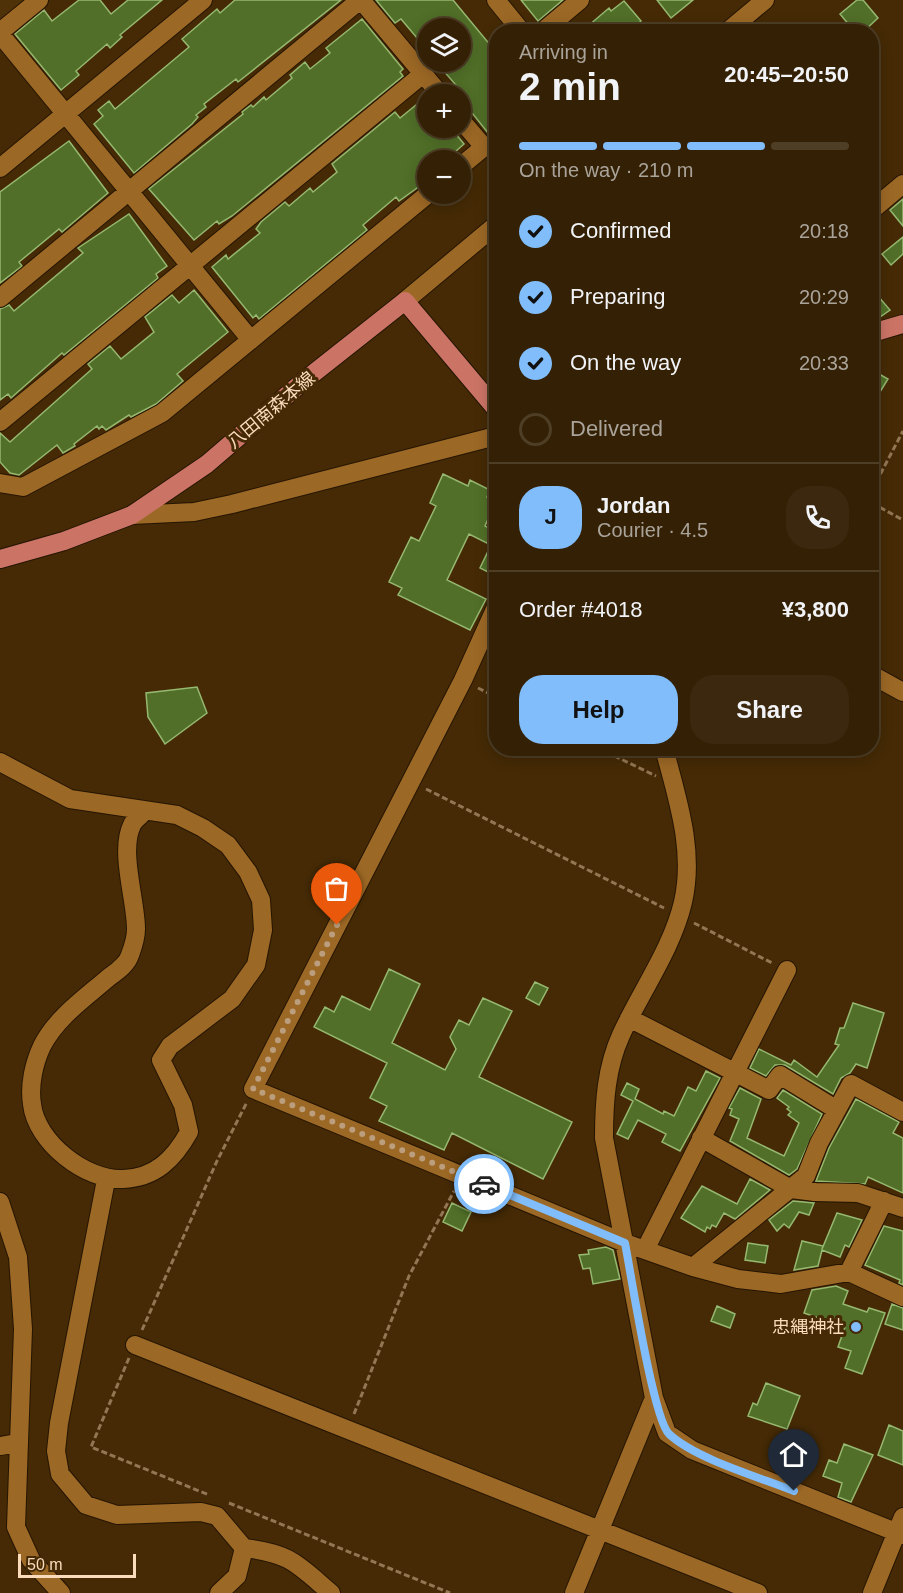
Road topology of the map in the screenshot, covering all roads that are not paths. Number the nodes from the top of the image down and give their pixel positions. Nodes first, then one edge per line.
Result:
1 (39, 0) edge
2 (203, 0) edge
3 (360, 0) edge
4 (496, 0) edge
5 (580, 0) edge
6 (765, 0) edge
7 (516, 24) edge
8 (552, 24) edge
9 (736, 24) edge
10 (0, 33) edge
11 (423, 74) junction
12 (432, 84) edge
13 (66, 114) junction
14 (471, 132) edge
15 (471, 158) edge
16 (0, 168) edge
17 (903, 184) edge
18 (129, 191) junction
19 (417, 203) edge
20 (879, 204) edge
21 (489, 231) edge
22 (190, 266) junction
23 (0, 298) edge
24 (405, 301) junction
25 (903, 324) edge
26 (879, 331) edge
27 (251, 340) junction
28 (489, 401) edge
29 (0, 422) edge
30 (489, 438) edge
31 (0, 483) edge
32 (132, 515) junction
33 (0, 560) edge
34 (489, 622) edge
35 (879, 679) edge
36 (903, 692) edge
37 (666, 756) edge
38 (0, 762) edge
39 (144, 812) junction
40 (787, 970) road end
41 (629, 1018) junction
42 (735, 1073) junction
43 (837, 1110) junction
44 (903, 1112) edge
45 (701, 1138) junction
46 (106, 1180) junction
47 (791, 1189) junction
48 (884, 1201) junction
49 (0, 1202) edge
50 (903, 1208) edge
51 (625, 1243) junction
52 (645, 1250) junction
53 (693, 1267) junction
54 (849, 1272) junction
55 (903, 1297) edge
56 (135, 1345) dead end
57 (654, 1398) junction
58 (9, 1444) edge
59 (901, 1528) edge
60 (598, 1530) junction
61 (244, 1548) junction
62 (61, 1593) edge
63 (219, 1593) edge
64 (331, 1593) edge
65 (573, 1593) edge
66 (758, 1593) edge
67 (872, 1593) edge

1 - 10 street
2 - 13 street
3 - 11 street
3 - 18 street
4 - 7 street
5 - 8 street
6 - 9 street
10 - 13 street
11 - 12 street
11 - 22 street
13 - 16 street
13 - 18 street
14 - 15 street
17 - 20 street
18 - 22 street
18 - 23 street
19 - 27 street
21 - 24 street
22 - 27 street
22 - 29 street
24 - 28 main road
24 - 32 main road, 八田南森本線
25 - 26 main road
27 - 31 street
30 - 32 street
32 - 33 main road, 八田南森本線
34 - 51 street
35 - 36 street
37 - 41 street
38 - 39 street
39 - 46 street
39 - 46 street
40 - 42 street
41 - 42 street
41 - 51 street
42 - 43 street
42 - 45 street
43 - 44 street
43 - 47 street
45 - 47 street
45 - 52 street
46 - 61 street
47 - 48 street
47 - 53 street
48 - 50 street
48 - 54 street
49 - 58 street
51 - 52 street
51 - 57 street
52 - 53 street
53 - 54 street
54 - 55 street
56 - 60 street
57 - 59 street
57 - 60 street
58 - 62 street
59 - 67 street
60 - 65 street
60 - 66 street
61 - 63 street
61 - 64 street

